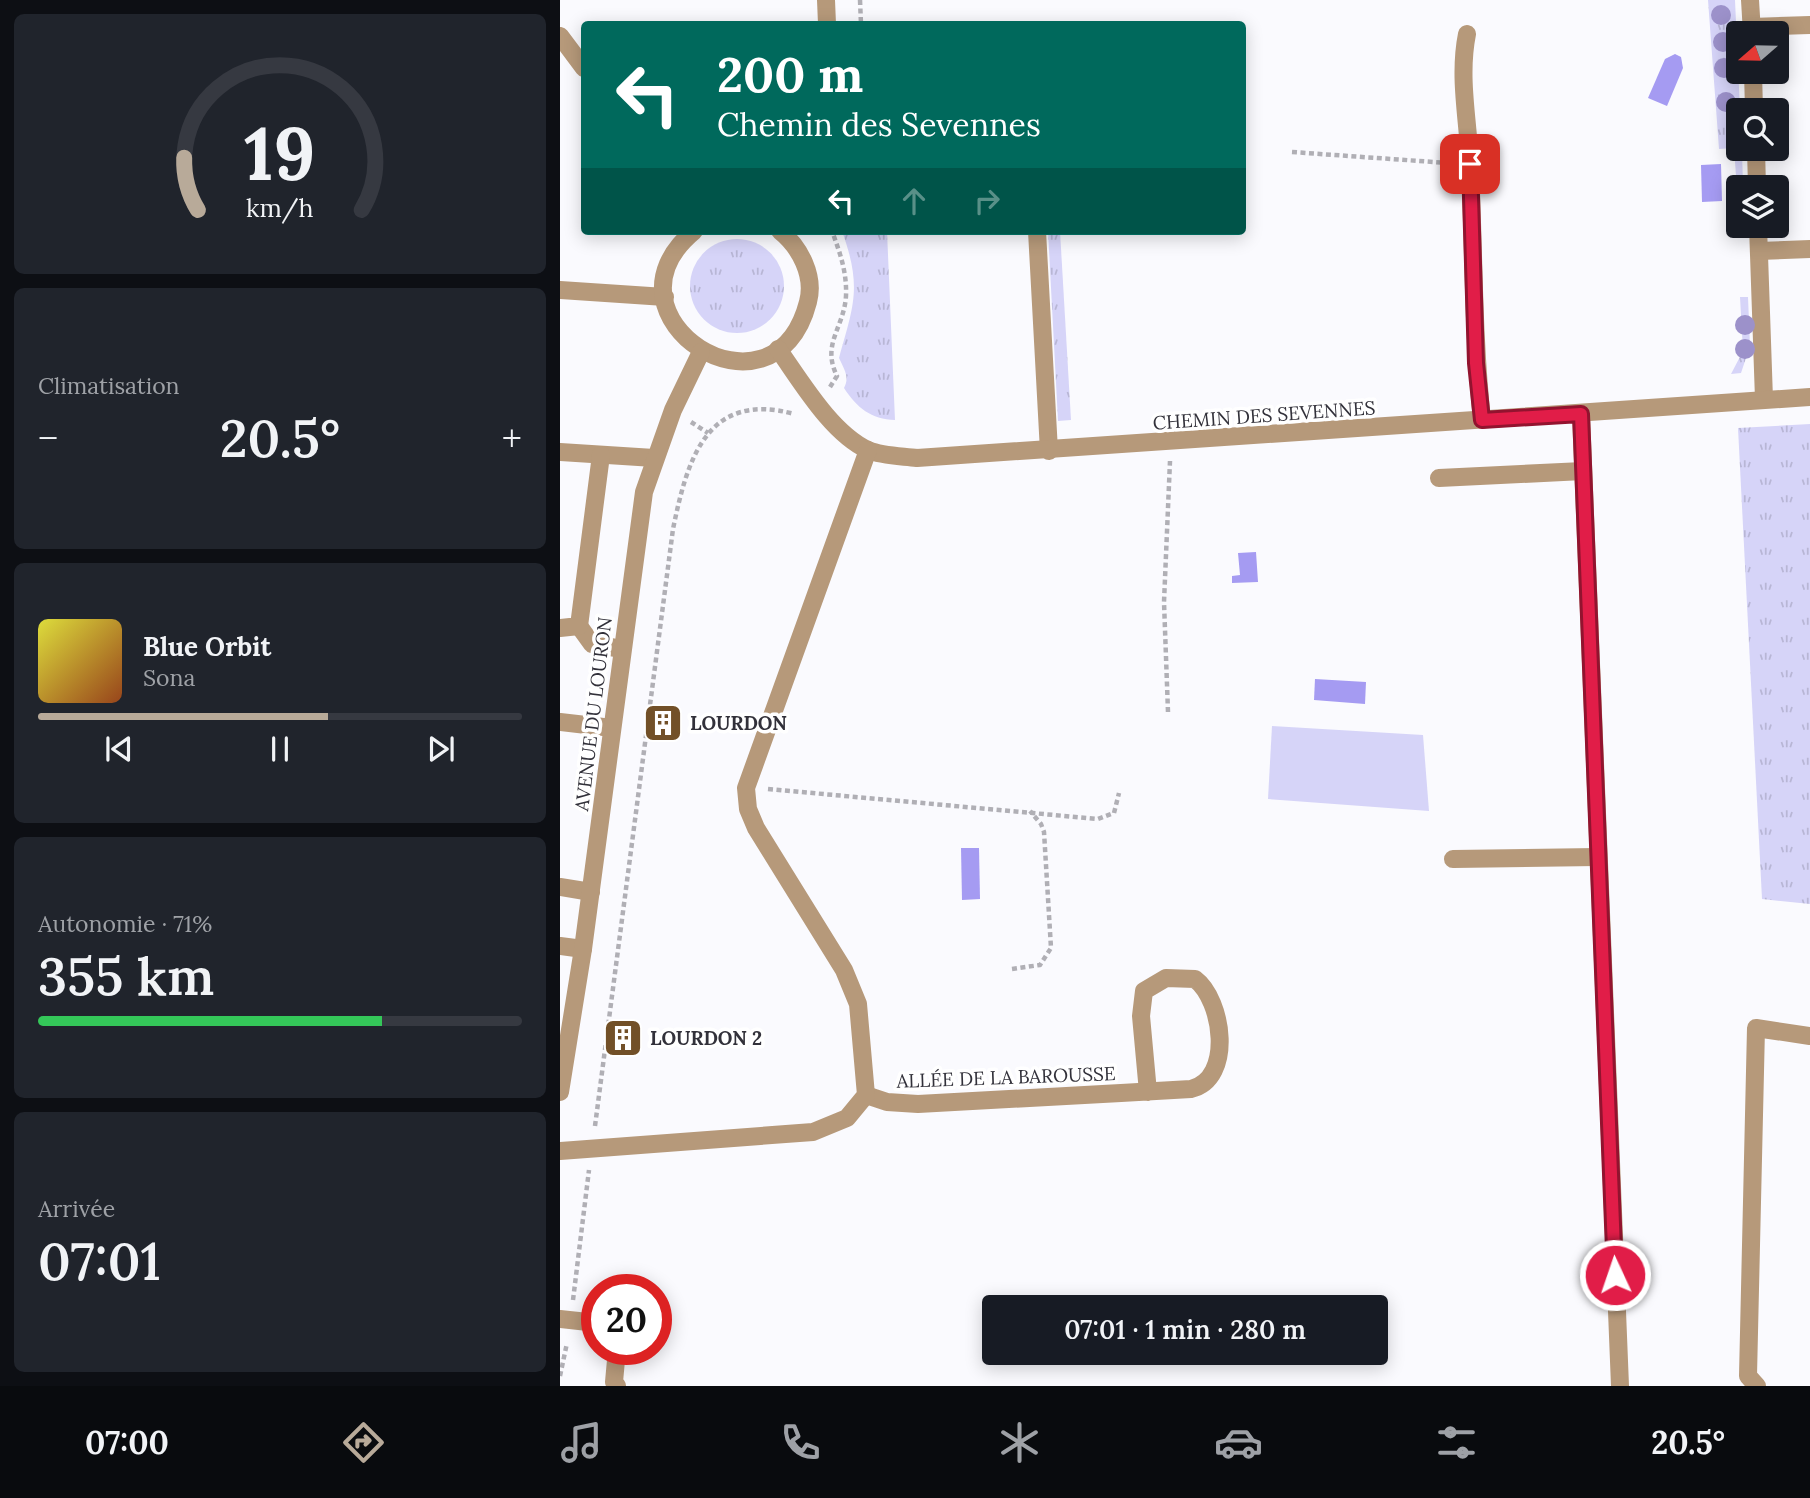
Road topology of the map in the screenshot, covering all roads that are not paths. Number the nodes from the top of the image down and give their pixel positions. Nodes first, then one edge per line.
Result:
1 (826, 0) edge
2 (1750, 0) edge
3 (827, 21) edge
4 (1751, 21) edge
5 (1810, 25) edge
6 (1789, 27) edge
7 (1467, 34) dead end
8 (560, 36) edge
9 (581, 64) edge
10 (690, 235) edge
11 (783, 235) edge
12 (1037, 235) edge
13 (1758, 238) edge
14 (1810, 249) edge
15 (1759, 251) junction
16 (560, 290) edge
17 (665, 297) junction
18 (778, 349) junction
19 (701, 352) junction
20 (1810, 397) edge
21 (1764, 399) junction
22 (1581, 414) junction
23 (1482, 420) junction
24 (868, 450) junction
25 (1049, 450) junction
26 (560, 452) edge
27 (601, 455) junction
28 (654, 458) junction
29 (1583, 471) junction
30 (1439, 478) dead end
31 (579, 626) junction
32 (560, 628) edge
33 (622, 649) junction
34 (560, 722) edge
35 (612, 728) junction
36 (1597, 857) junction
37 (1453, 859) dead end
38 (560, 887) edge
39 (591, 892) junction
40 (560, 946) edge
41 (583, 949) junction
42 (1810, 1036) edge
43 (560, 1092) edge
44 (1148, 1092) junction
45 (866, 1095) junction
46 (560, 1151) edge
47 (616, 1365) edge
48 (617, 1386) edge
49 (1620, 1386) edge
50 (1757, 1386) edge

1 - 3 street
2 - 4 street
5 - 6 street
7 - 23 street
8 - 9 street
10 - 17 street
11 - 18 street
12 - 25 street
13 - 15 street
14 - 15 street
15 - 21 street
16 - 17 street
17 - 19 street
18 - 19 street
18 - 24 street, CHEMIN DES SEVENNES
19 - 28 street, AVENUE DU LOURON
20 - 21 street, CHEMIN DES SEVENNES
21 - 22 street, CHEMIN DES SEVENNES
22 - 23 street, CHEMIN DES SEVENNES
22 - 29 street
23 - 25 street, CHEMIN DES SEVENNES
24 - 25 street, CHEMIN DES SEVENNES
24 - 45 street
26 - 27 street
27 - 28 street
27 - 31 street
28 - 33 street, AVENUE DU LOURON
29 - 30 street
29 - 36 street
31 - 32 street
31 - 33 street
33 - 35 street, AVENUE DU LOURON
34 - 35 street
35 - 39 street, AVENUE DU LOURON
36 - 37 street
36 - 49 street
38 - 39 street
39 - 41 street, AVENUE DU LOURON
40 - 41 street
41 - 43 street, AVENUE DU LOURON
42 - 50 street
44 - 44 street, ALLÉE DE LA BAROUSSE
44 - 45 street, ALLÉE DE LA BAROUSSE
45 - 46 street
47 - 48 street

